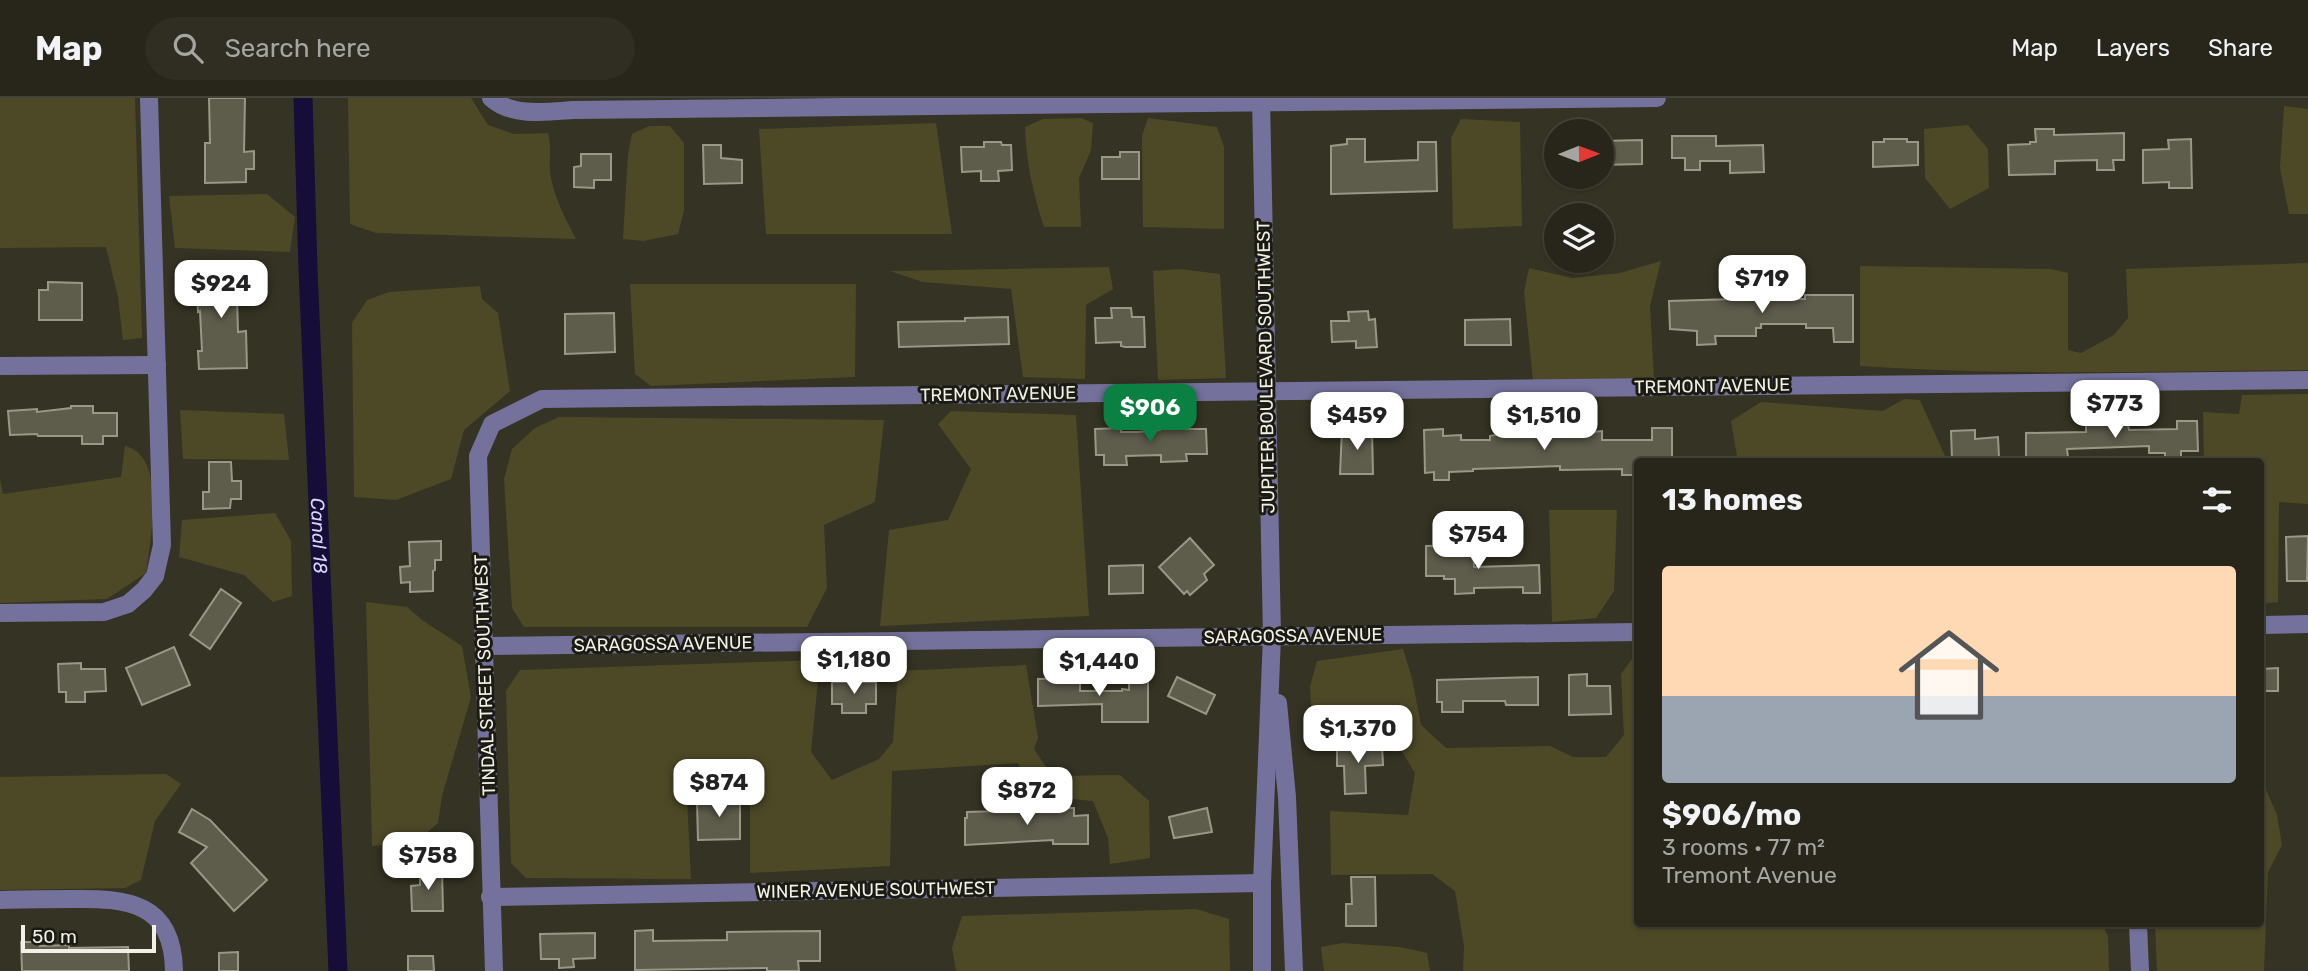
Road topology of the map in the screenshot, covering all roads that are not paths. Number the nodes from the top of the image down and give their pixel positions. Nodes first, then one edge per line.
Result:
1 (149, 98) edge
2 (491, 98) edge
3 (1657, 98) edge
4 (1261, 100) edge
5 (157, 365) junction
6 (0, 366) edge
7 (2308, 380) edge
8 (1266, 390) junction
9 (492, 424) joint
10 (0, 612) edge
11 (2308, 624) edge
12 (2264, 625) edge
13 (1634, 632) edge
14 (1272, 636) junction
15 (485, 646) junction
16 (1262, 883) junction
17 (491, 897) junction
18 (0, 900) edge
19 (2138, 927) edge
20 (174, 971) edge
21 (494, 971) edge
22 (1262, 971) edge
23 (1294, 971) edge
24 (2140, 971) edge

1 - 5 street
2 - 4 street
3 - 4 street
4 - 8 street, JUPITER BOULEVARD SOUTHWEST
5 - 6 street
5 - 10 street
7 - 8 street, TREMONT AVENUE
8 - 9 street, TREMONT AVENUE
8 - 14 street, JUPITER BOULEVARD SOUTHWEST
9 - 15 street, TINDAL STREET SOUTHWEST
11 - 12 street
13 - 14 street, SARAGOSSA AVENUE
14 - 15 street, SARAGOSSA AVENUE
14 - 16 street, JUPITER BOULEVARD SOUTHWEST
14 - 23 street, JUPITER BOULEVARD SOUTHWEST
15 - 17 street, TINDAL STREET SOUTHWEST
16 - 17 street, WINER AVENUE SOUTHWEST
16 - 22 street, JUPITER BOULEVARD SOUTHWEST
17 - 21 street, TINDAL STREET SOUTHWEST
18 - 20 street
19 - 24 street

